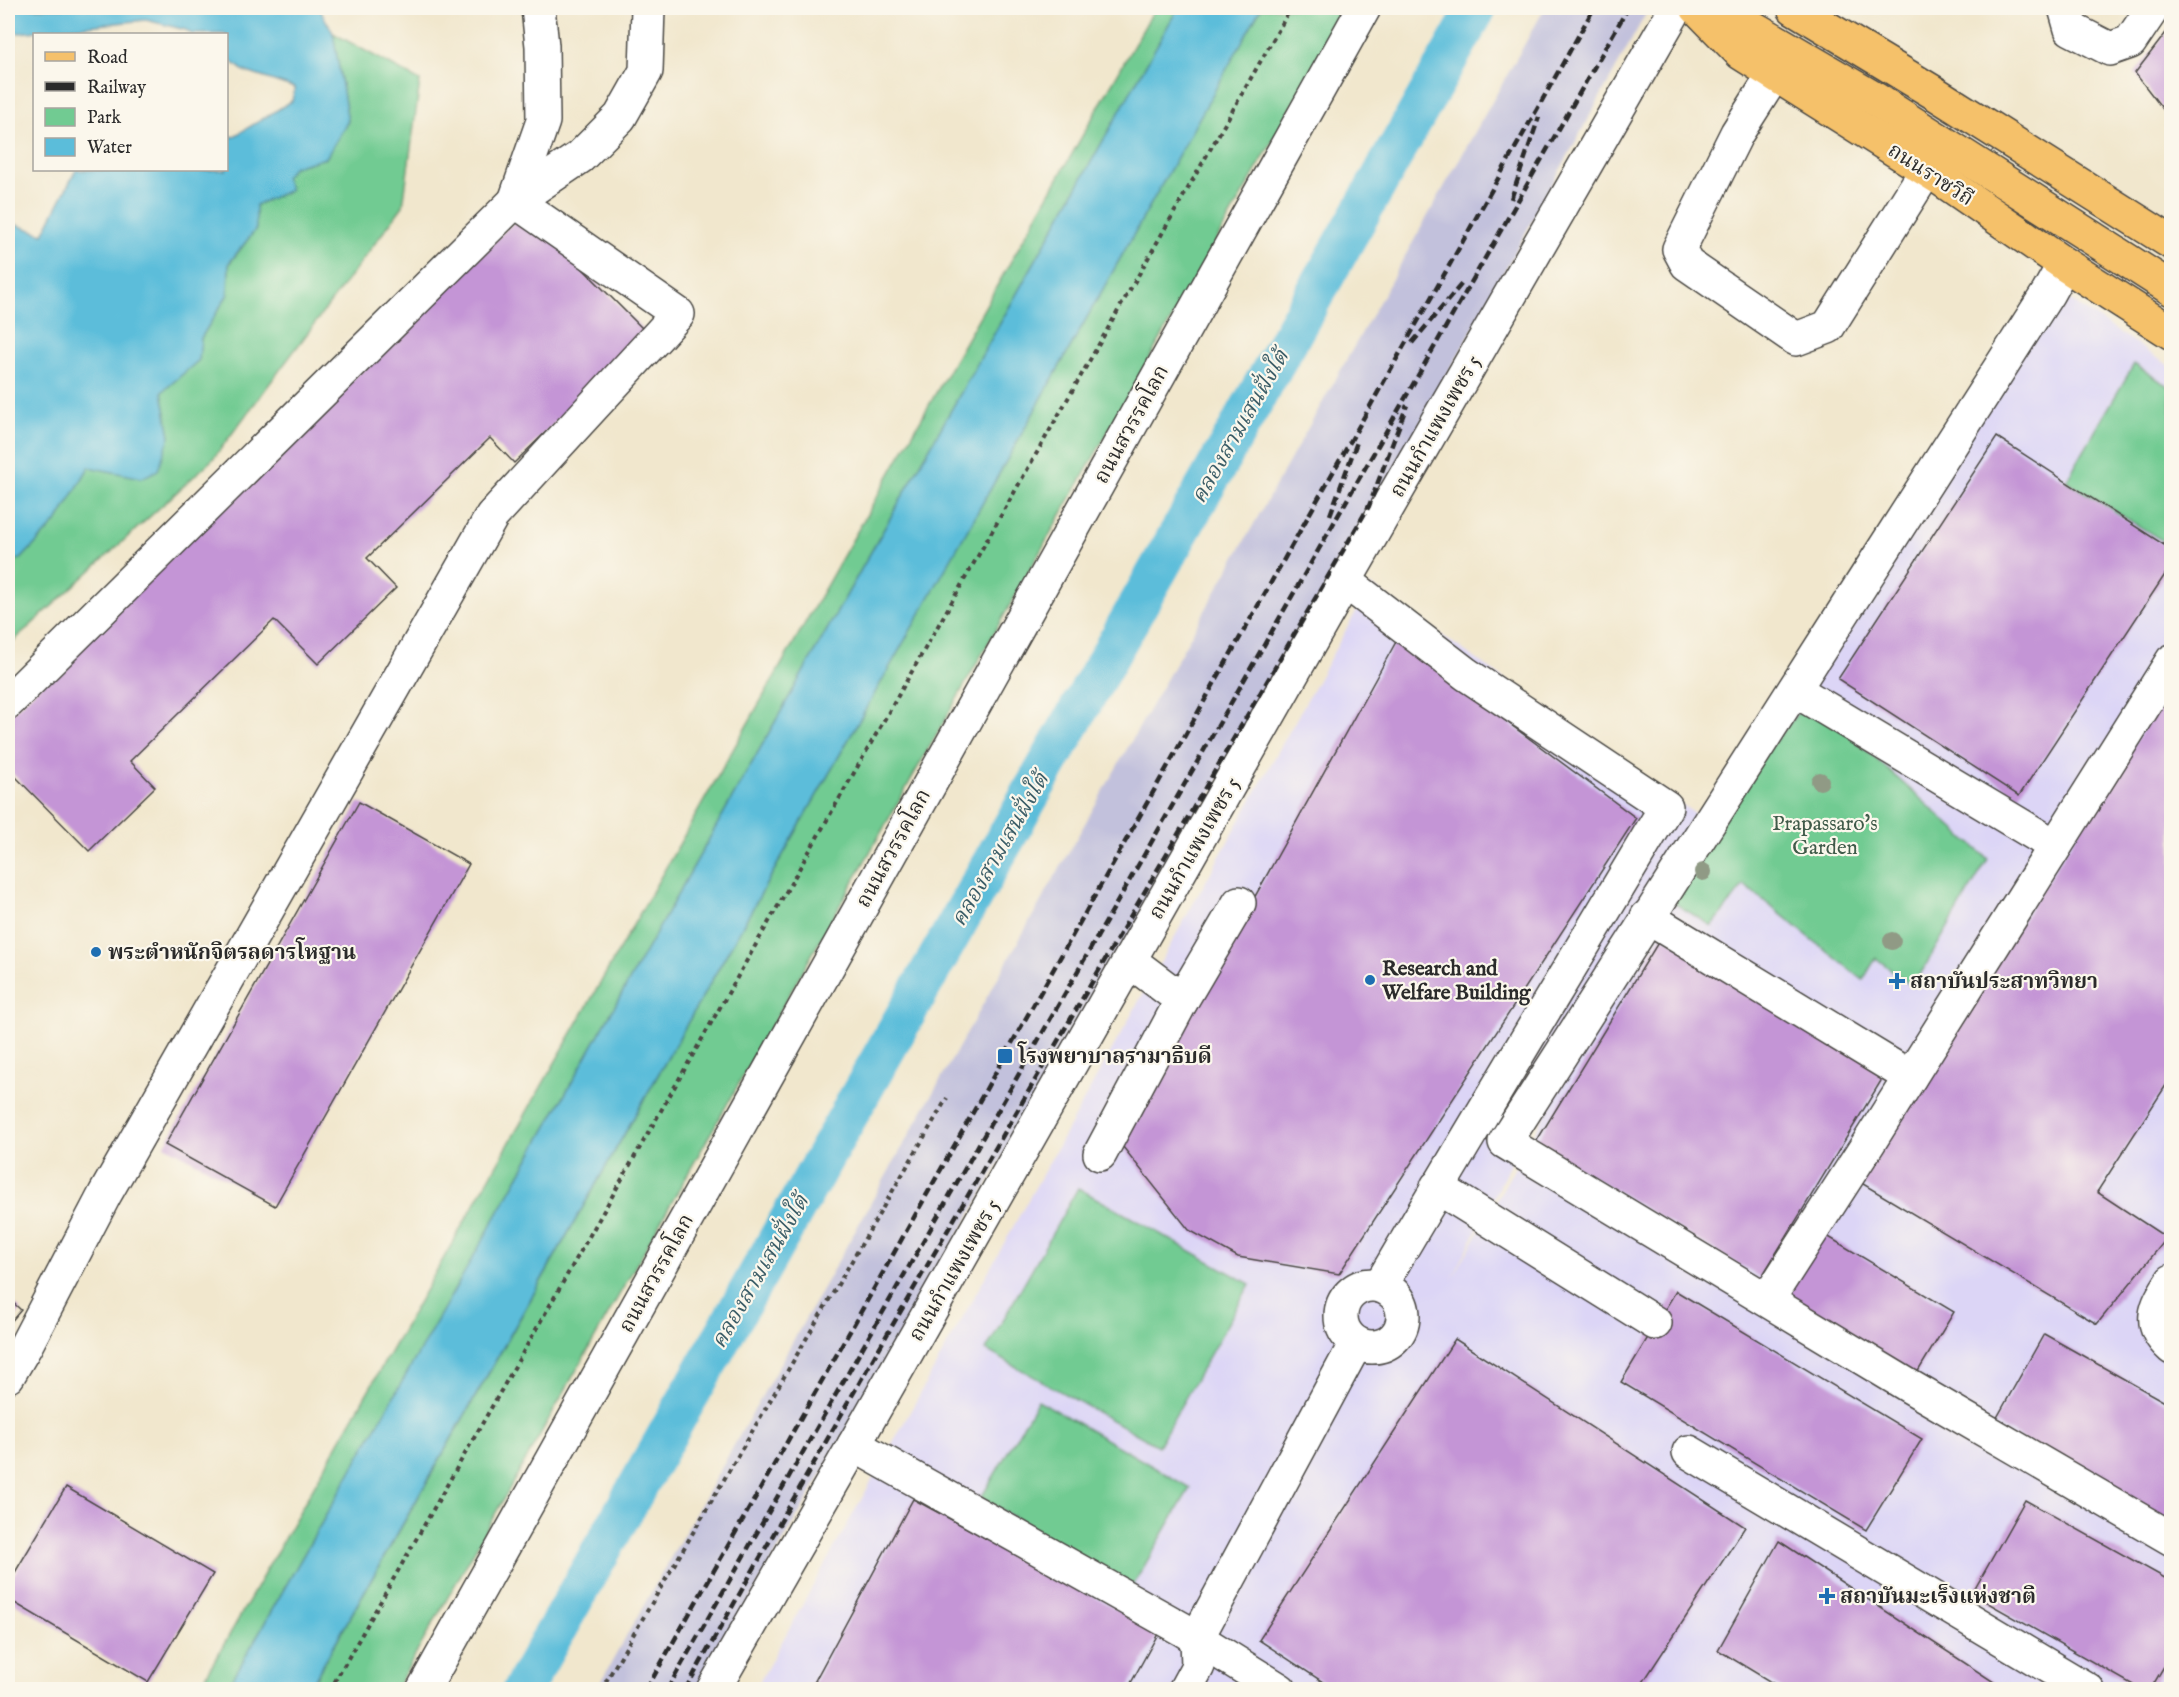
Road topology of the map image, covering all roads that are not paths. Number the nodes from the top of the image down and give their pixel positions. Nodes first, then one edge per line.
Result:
1 (538, 8) edge
2 (648, 8) edge
3 (1364, 8) edge
4 (1676, 8) edge
5 (1794, 8) edge
6 (2065, 8) edge
7 (2153, 8) edge
8 (1704, 14) edge
9 (1775, 74) junction
10 (1926, 171) junction
11 (515, 201) junction
12 (2172, 243) edge
13 (2064, 264) junction
14 (2172, 289) edge
15 (2172, 333) edge
16 (1345, 581) junction
17 (2172, 661) edge
18 (1795, 690) junction
19 (8, 702) edge
20 (2055, 846) junction
21 (1239, 903) dead end
22 (1647, 917) junction
23 (1130, 961) junction
24 (1182, 1000) junction
25 (1910, 1077) junction
26 (1100, 1154) dead end
27 (1437, 1187) junction
28 (2172, 1281) edge
29 (1380, 1286) junction
30 (1768, 1299) junction
31 (1654, 1323) dead end
32 (1356, 1343) junction
33 (2172, 1348) edge
34 (8, 1376) edge
35 (854, 1445) junction
36 (1689, 1452) dead end
37 (2172, 1539) edge
38 (1197, 1638) junction
39 (423, 1689) edge
40 (713, 1689) edge
41 (1185, 1689) edge
42 (1280, 1689) edge
43 (2088, 1689) edge

1 - 11 street
2 - 11 street
3 - 39 street, ถนนสวรรคโลก
4 - 16 street, ถนนกำแพงเพชร 5
5 - 12 main road
6 - 7 street
8 - 9 main road, ถนนราชวิถี
8 - 14 main road
9 - 10 main road, ถนนราชวิถี
9 - 10 street
10 - 13 main road, ถนนราชวิถี
11 - 19 street
11 - 34 street
13 - 15 main road, ถนนราชวิถี
13 - 18 street
16 - 23 street, ถนนกำแพงเพชร 5
16 - 27 street
17 - 20 street
18 - 20 street
18 - 22 street
20 - 25 street
21 - 24 street
22 - 25 street
22 - 30 street
23 - 24 street
23 - 35 street, ถนนกำแพงเพชร 5
24 - 26 street
25 - 30 street
27 - 29 street
27 - 31 street
28 - 33 street
29 - 32 street
29 - 32 street
30 - 37 street
32 - 38 street
35 - 38 street
35 - 40 street, ถนนกำแพงเพชร 5
36 - 43 street
38 - 41 street
38 - 42 street

